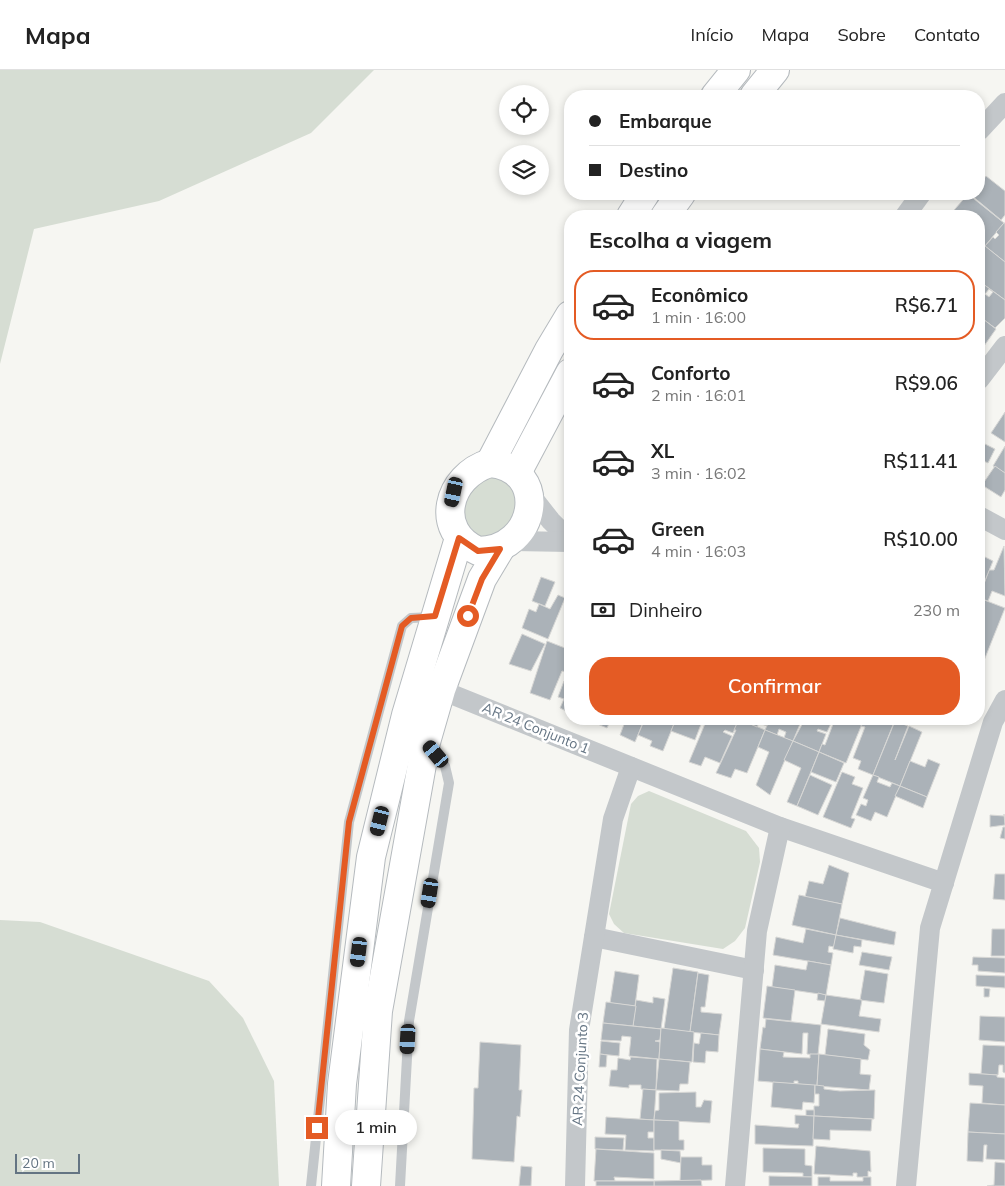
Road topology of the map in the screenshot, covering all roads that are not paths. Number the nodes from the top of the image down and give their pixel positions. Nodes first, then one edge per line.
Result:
1 (736, 70) edge
2 (775, 70) edge
3 (720, 90) edge
4 (759, 90) edge
5 (1005, 103) edge
6 (985, 125) edge
7 (564, 325) edge
8 (1005, 346) edge
9 (985, 372) edge
10 (564, 387) edge
11 (490, 464) junction
12 (523, 483) junction
13 (985, 519) edge
14 (1005, 530) edge
15 (564, 535) edge
16 (459, 538) junction
17 (564, 541) edge
18 (507, 545) junction
19 (435, 616) junction
20 (441, 690) junction
21 (1005, 700) edge
22 (992, 721) edge
23 (426, 742) junction
24 (631, 767) junction
25 (780, 827) junction
26 (944, 883) junction
27 (594, 937) junction
28 (754, 970) junction
29 (311, 1186) edge
30 (336, 1186) edge
31 (366, 1186) edge
32 (400, 1186) edge
33 (575, 1186) edge
34 (735, 1186) edge
35 (906, 1186) edge

1 - 3 street
2 - 4 street
5 - 6 street
7 - 11 street
8 - 9 street
10 - 12 street
11 - 12 street
11 - 16 street
12 - 15 street
12 - 18 street
13 - 14 street
16 - 18 street
16 - 19 street
17 - 18 street
18 - 20 street
19 - 29 lane
19 - 30 street
20 - 23 street
20 - 24 street, AR 24 Conjunto 1
21 - 22 street
22 - 26 street
23 - 31 street
23 - 32 lane
24 - 25 street
24 - 27 street, AR 24 Conjunto 3
25 - 26 street
25 - 28 street
26 - 35 street
27 - 28 street
27 - 33 street, AR 24 Conjunto 3
28 - 34 street

